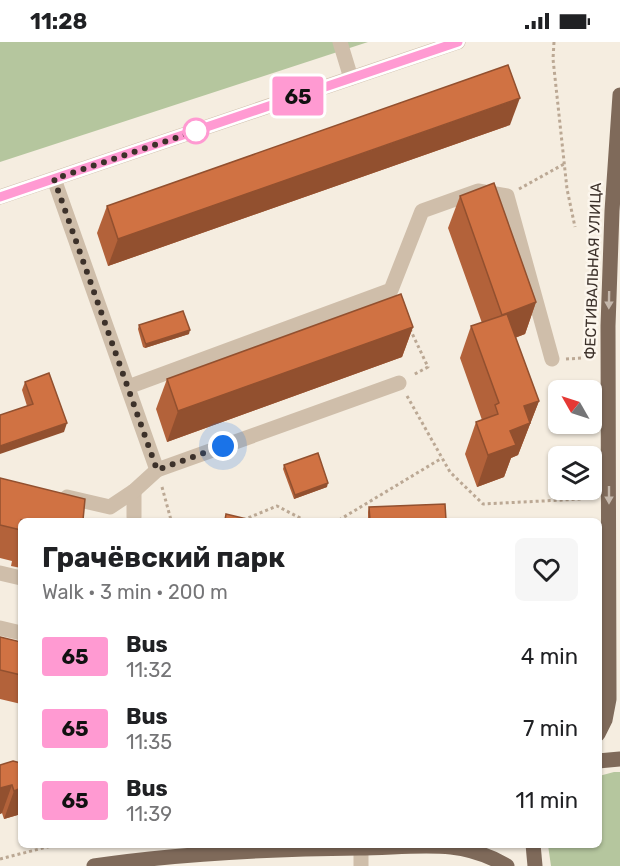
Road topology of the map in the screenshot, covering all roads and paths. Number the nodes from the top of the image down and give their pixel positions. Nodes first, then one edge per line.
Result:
1 (340, 42) edge
2 (458, 42) edge
3 (554, 42) edge
4 (351, 78) junction
5 (620, 95) edge
6 (564, 164) junction
7 (54, 179) junction
8 (507, 196) junction
9 (0, 197) edge
10 (575, 227) dead end
11 (409, 328) edge
12 (552, 359) dead end
13 (399, 383) junction
14 (128, 387) junction
15 (442, 458) junction
16 (157, 470) junction
17 (134, 491) junction
18 (55, 494) edge
19 (562, 500) edge
20 (109, 514) edge
21 (134, 517) dead end
22 (170, 518) edge
23 (248, 518) edge
24 (300, 518) edge
25 (342, 518) edge
26 (604, 540) edge
27 (0, 573) edge
28 (18, 577) edge
29 (0, 628) edge
30 (18, 632) edge
31 (602, 726) edge
32 (620, 759) edge
33 (602, 761) edge
34 (43, 848) edge
35 (360, 848) joint
36 (462, 848) edge
37 (533, 848) edge
38 (216, 849) edge
39 (0, 859) edge
40 (94, 866) edge
41 (361, 866) edge
42 (507, 866) edge
43 (535, 866) edge

1 - 4 street
2 - 4 street
3 - 6 path
4 - 7 street
5 -> 26 main road, ФЕСТИВАЛЬНАЯ УЛИЦА
6 - 8 path
6 - 10 path
7 - 9 street
7 - 14 street
8 - 12 street
8 - 14 street
11 - 13 path
13 - 15 path
13 - 16 street
14 - 16 street
15 - 19 path
15 - 25 path
16 - 17 street
16 - 22 path
17 - 20 street
17 - 21 street
18 - 20 street
23 - 24 path
26 - 31 main road, ФЕСТИВАЛЬНАЯ УЛИЦА
27 - 28 street
29 - 30 street
32 - 33 main road
34 - 39 path
35 - 38 main road
35 - 41 street
36 - 42 main road
37 - 43 main road
38 - 40 main road

